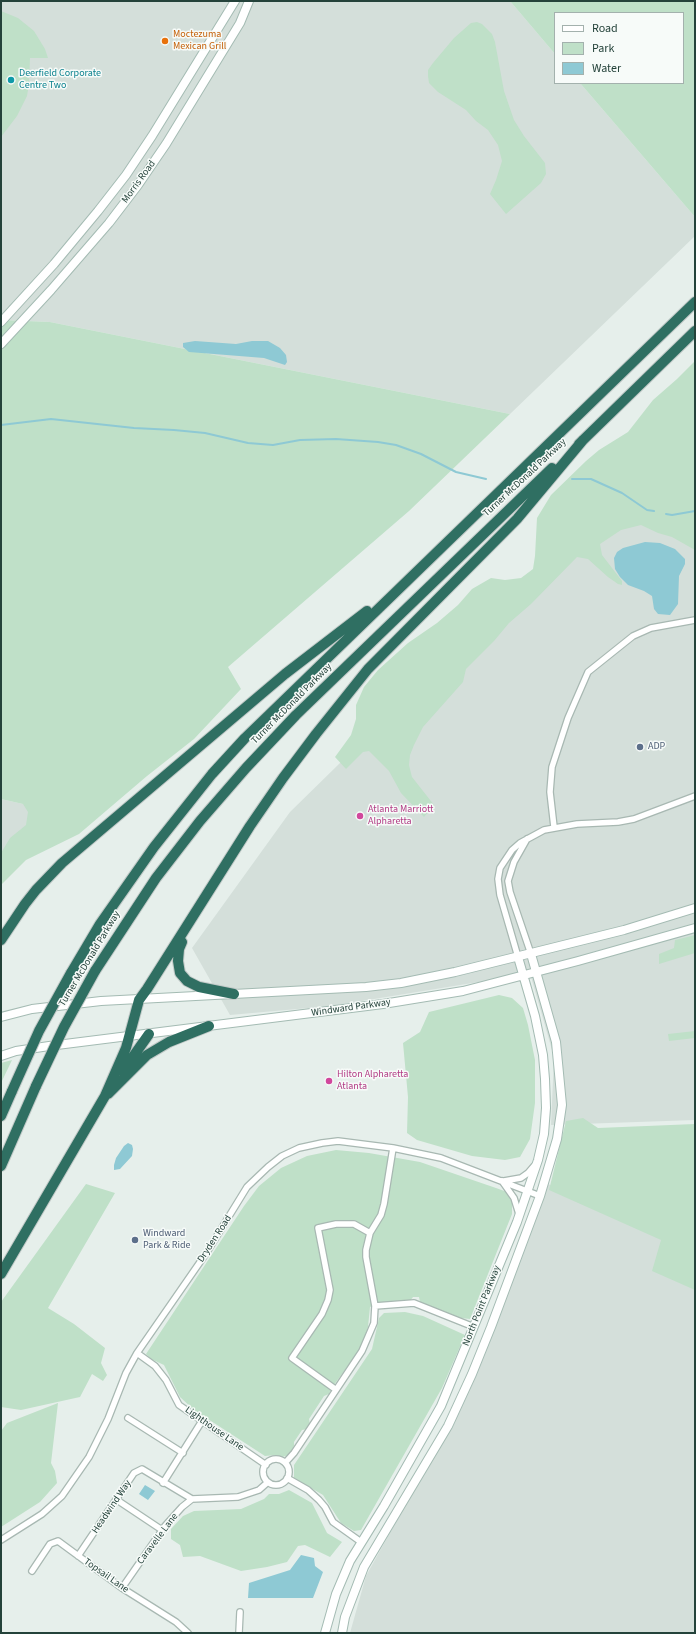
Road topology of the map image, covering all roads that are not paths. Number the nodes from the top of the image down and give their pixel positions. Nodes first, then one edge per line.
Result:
1 (235, 1) edge
2 (249, 1) edge
3 (695, 302) edge
4 (1, 322) edge
5 (695, 331) edge
6 (1, 344) edge
7 (583, 440) junction
8 (408, 579) junction
9 (695, 620) edge
10 (695, 796) edge
11 (554, 827) junction
12 (527, 839) junction
13 (695, 908) edge
14 (187, 928) junction
15 (695, 928) edge
16 (1, 940) edge
17 (531, 954) junction
18 (518, 957) junction
19 (536, 972) junction
20 (523, 975) junction
21 (234, 994) junction
22 (139, 1000) junction
23 (1, 1017) edge
24 (209, 1026) junction
25 (149, 1034) junction
26 (130, 1036) junction
27 (1, 1056) edge
28 (115, 1073) junction
29 (105, 1096) junction
30 (1, 1116) edge
31 (393, 1148) junction
32 (538, 1160) junction
33 (1, 1166) edge
34 (502, 1181) junction
35 (528, 1192) junction
36 (540, 1196) junction
37 (520, 1215) junction
38 (370, 1233) junction
39 (1, 1274) edge
40 (375, 1306) junction
41 (474, 1327) junction
42 (137, 1353) junction
43 (335, 1389) junction
44 (128, 1418) dead end
45 (202, 1421) junction
46 (183, 1453) junction
47 (285, 1463) junction
48 (266, 1465) junction
49 (287, 1478) junction
50 (163, 1482) junction
51 (268, 1482) junction
52 (192, 1499) junction
53 (117, 1500) junction
54 (162, 1530) junction
55 (1, 1540) edge
56 (361, 1542) junction
57 (78, 1556) junction
58 (32, 1571) dead end
59 (122, 1588) junction
60 (240, 1612) dead end
61 (188, 1633) edge
62 (239, 1633) edge
63 (325, 1633) edge
64 (342, 1633) edge

1 - 4 street, Morris Road
2 - 6 street, Morris Road
3 - 8 highway, Turner McDonald Parkway
5 - 7 highway, Turner McDonald Parkway
7 - 14 highway
7 - 33 highway, Turner McDonald Parkway, bridge
8 - 16 highway
8 - 30 highway, Turner McDonald Parkway, bridge
9 - 11 street
10 - 11 street
11 - 12 street
12 - 17 street
12 - 18 street
13 - 17 street, Windward Parkway
14 - 21 highway
14 - 22 highway
15 - 19 street, Windward Parkway
17 - 18 street, Windward Parkway
17 - 19 street, North Point Parkway
18 - 20 street, North Point Parkway
18 - 21 street, Windward Parkway
19 - 20 street, Windward Parkway
19 - 36 street, North Point Parkway
20 - 24 street, Windward Parkway
20 - 32 street, North Point Parkway
21 - 22 street, Windward Parkway
22 - 23 street, Windward Parkway
22 - 26 highway
24 - 25 street, Windward Parkway
24 - 29 highway
25 - 26 street, Windward Parkway
25 - 28 highway
26 - 27 street, Windward Parkway
26 - 28 highway
28 - 29 highway
29 - 39 highway
31 - 34 street, Dryden Road
31 - 38 street
31 - 42 street, Dryden Road
32 - 34 street
32 - 35 street, North Point Parkway
34 - 35 street, Dryden Road
34 - 37 street
35 - 36 street, Dryden Road
35 - 37 street, North Point Parkway
36 - 64 street, North Point Parkway
37 - 41 street, North Point Parkway
38 - 40 street
38 - 43 street
40 - 41 street
40 - 43 street
41 - 56 street, North Point Parkway
42 - 45 street, Lighthouse Lane
42 - 55 street, Dryden Road
43 - 47 street
44 - 46 street
45 - 46 street
45 - 48 street, Lighthouse Lane
46 - 50 street
47 - 48 street
47 - 49 street
48 - 51 street
49 - 51 street
49 - 56 street
50 - 52 street, Headwind Way
50 - 53 street, Headwind Way
51 - 52 street
52 - 54 street, Caravelle Lane
53 - 54 street
53 - 57 street, Headwind Way
54 - 59 street, Caravelle Lane
56 - 63 street, North Point Parkway
57 - 58 street, Topsail Lane
57 - 59 street, Topsail Lane
59 - 61 street, Topsail Lane
60 - 62 street

